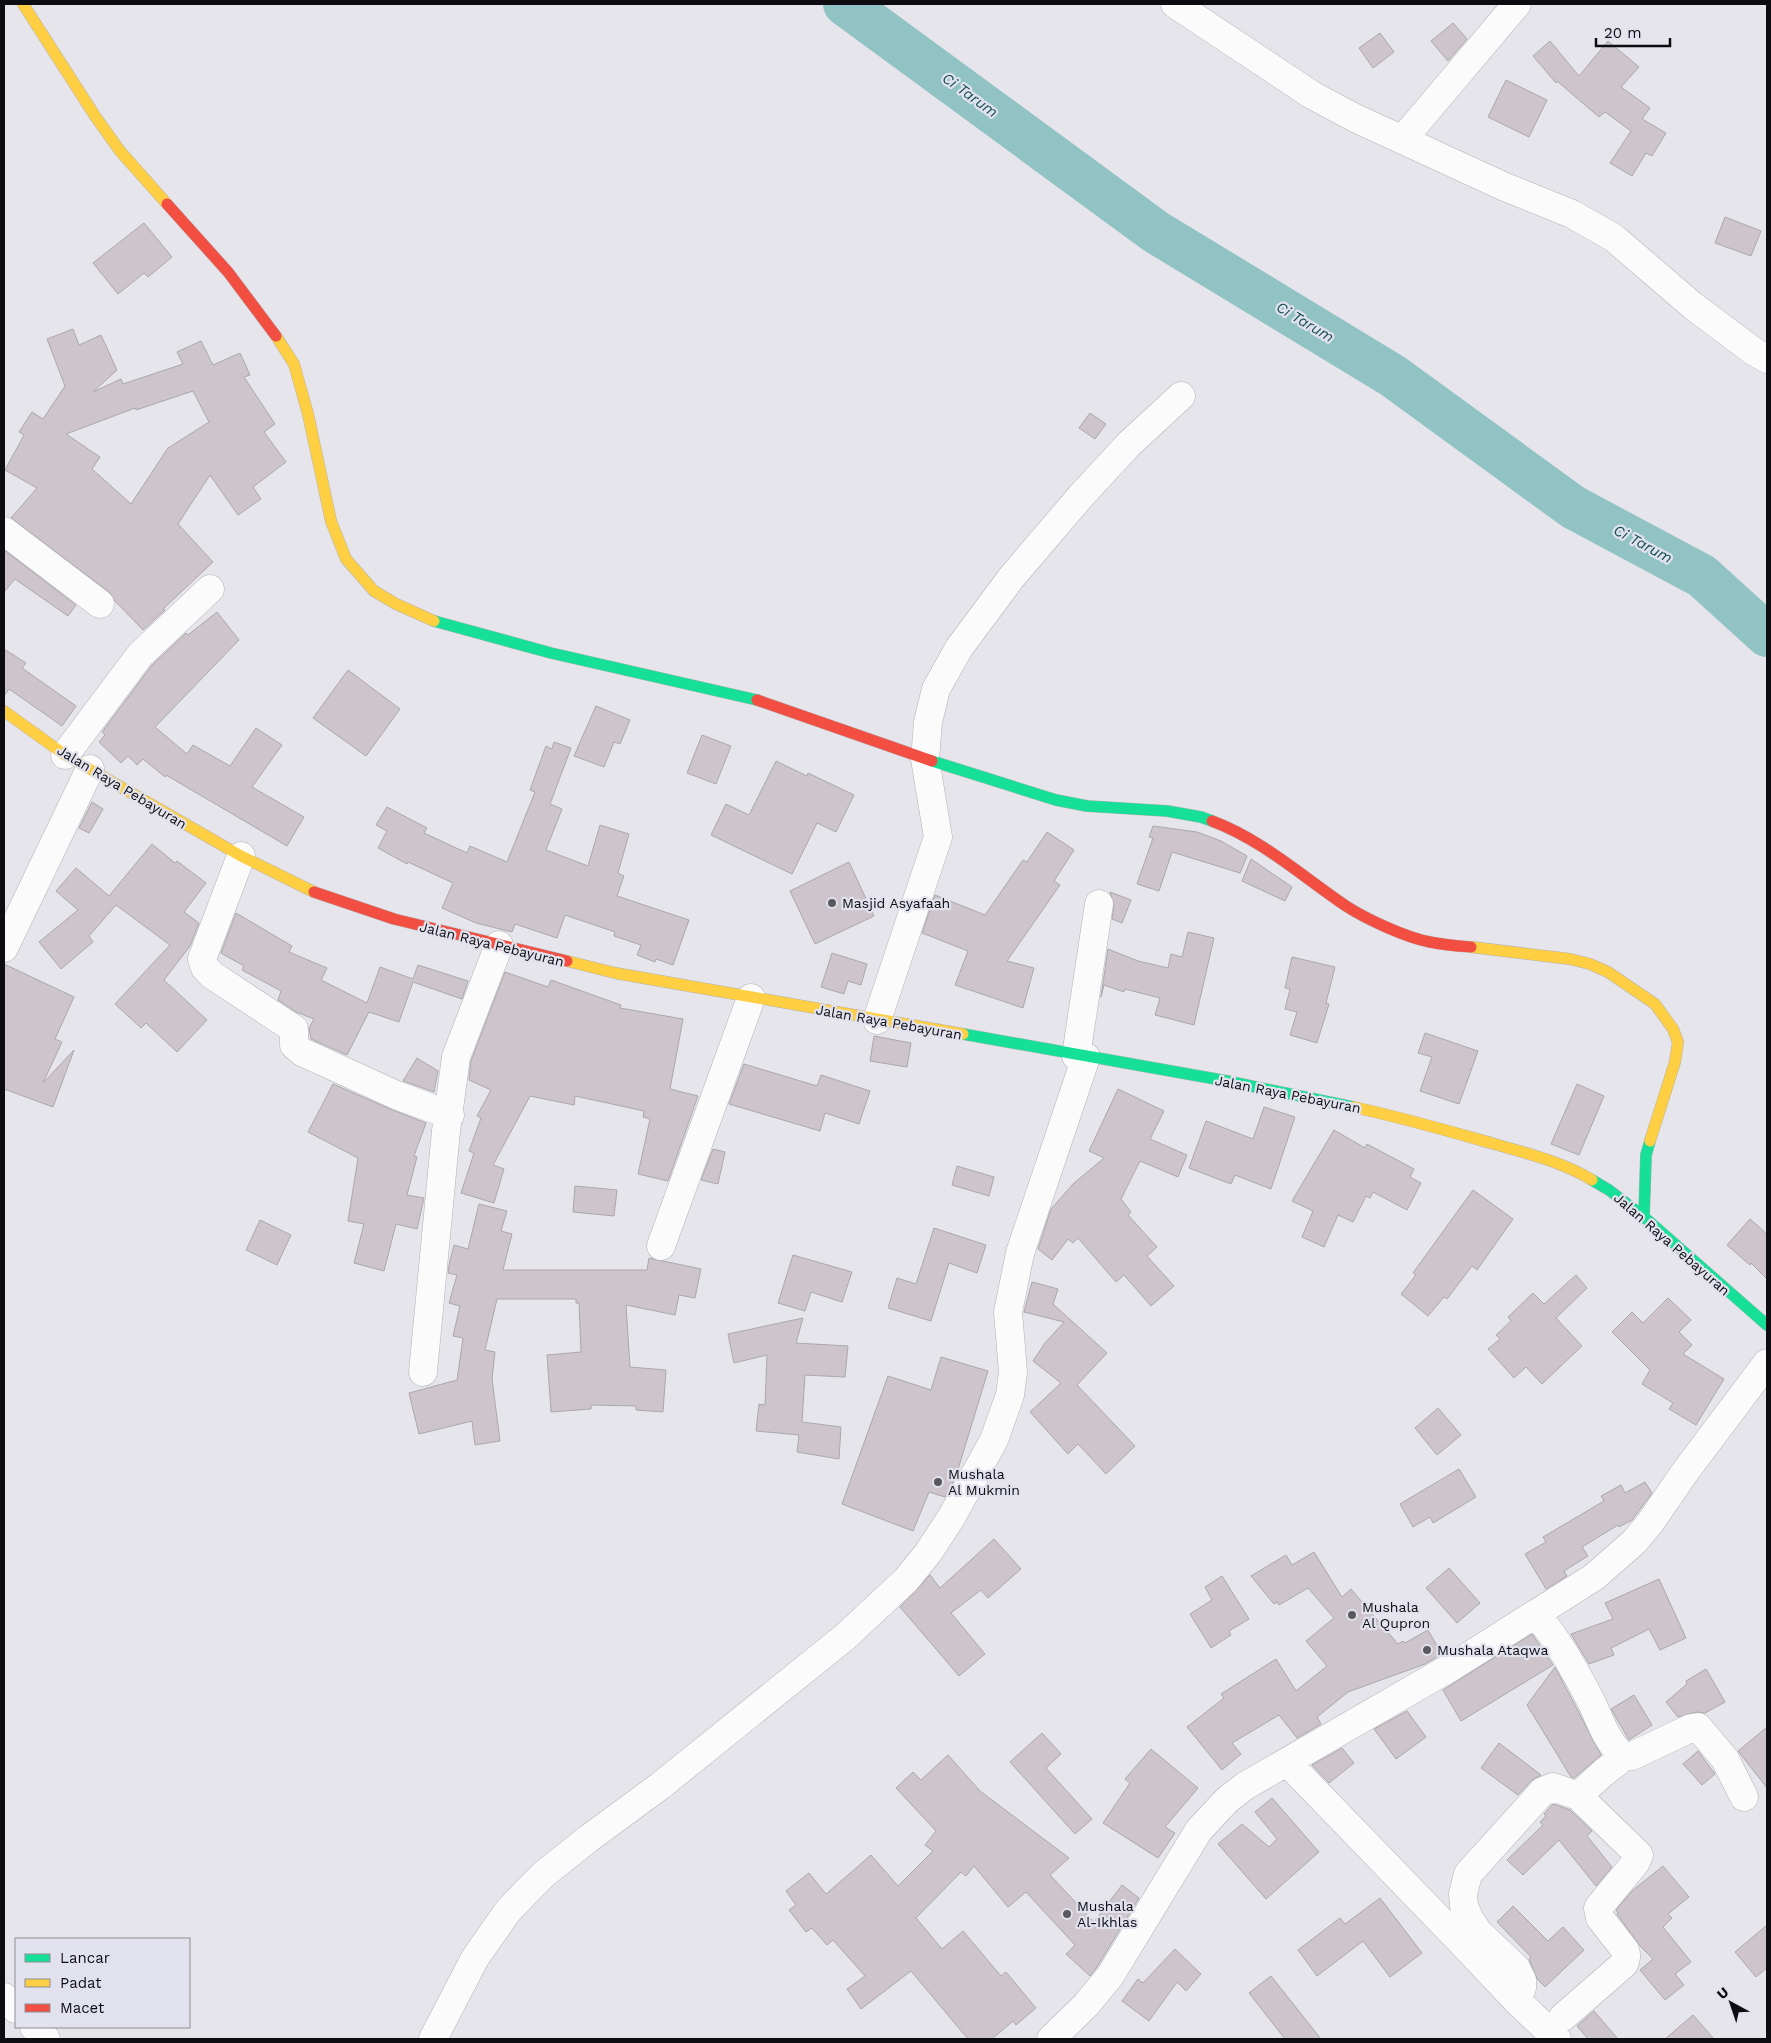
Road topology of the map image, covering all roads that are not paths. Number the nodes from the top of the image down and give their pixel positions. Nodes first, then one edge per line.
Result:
1 (24, 4) edge
2 (1176, 4) edge
3 (1517, 4) edge
4 (1402, 139) junction
5 (1767, 359) edge
6 (1181, 396) dead end
7 (4, 531) edge
8 (210, 589) dead end
9 (100, 604) dead end
10 (4, 711) edge
11 (65, 755) junction
12 (935, 763) junction
13 (90, 769) junction
14 (241, 856) junction
15 (1098, 904) dead end
16 (499, 945) junction
17 (4, 948) edge
18 (751, 998) junction
19 (878, 1020) junction
20 (1081, 1056) junction
21 (450, 1115) junction
22 (1644, 1217) junction
23 (661, 1246) dead end
24 (1767, 1325) edge
25 (1767, 1362) edge
26 (423, 1372) dead end
27 (1535, 1614) junction
28 (1624, 1757) junction
29 (1287, 1762) junction
30 (1578, 1796) junction
31 (1744, 1797) dead end
32 (4, 1997) edge
33 (1516, 2000) junction
34 (15, 2008) edge
35 (35, 2028) edge
36 (1560, 2028) edge
37 (46, 2039) edge
38 (433, 2039) edge
39 (1051, 2039) edge

1 - 12 street
2 - 4 street
3 - 4 street
4 - 5 street
6 - 12 street
7 - 9 street
8 - 11 street
10 - 11 street, Jalan Raya Pebayuran
11 - 13 street, Jalan Raya Pebayuran
12 - 19 street
12 - 22 street
13 - 14 street, Jalan Raya Pebayuran
13 - 17 street
14 - 16 street, Jalan Raya Pebayuran
14 - 21 street
15 - 20 street
16 - 18 street, Jalan Raya Pebayuran
16 - 21 street
18 - 19 street, Jalan Raya Pebayuran
18 - 23 street
19 - 20 street, Jalan Raya Pebayuran
20 - 22 street, Jalan Raya Pebayuran
20 - 38 street
21 - 26 street
22 - 24 street, Jalan Raya Pebayuran
25 - 27 street
27 - 28 street
27 - 29 street
28 - 30 street
28 - 31 street
29 - 33 street
29 - 39 street
30 - 33 street
30 - 36 street
32 - 34 street
33 - 36 street
35 - 37 street

